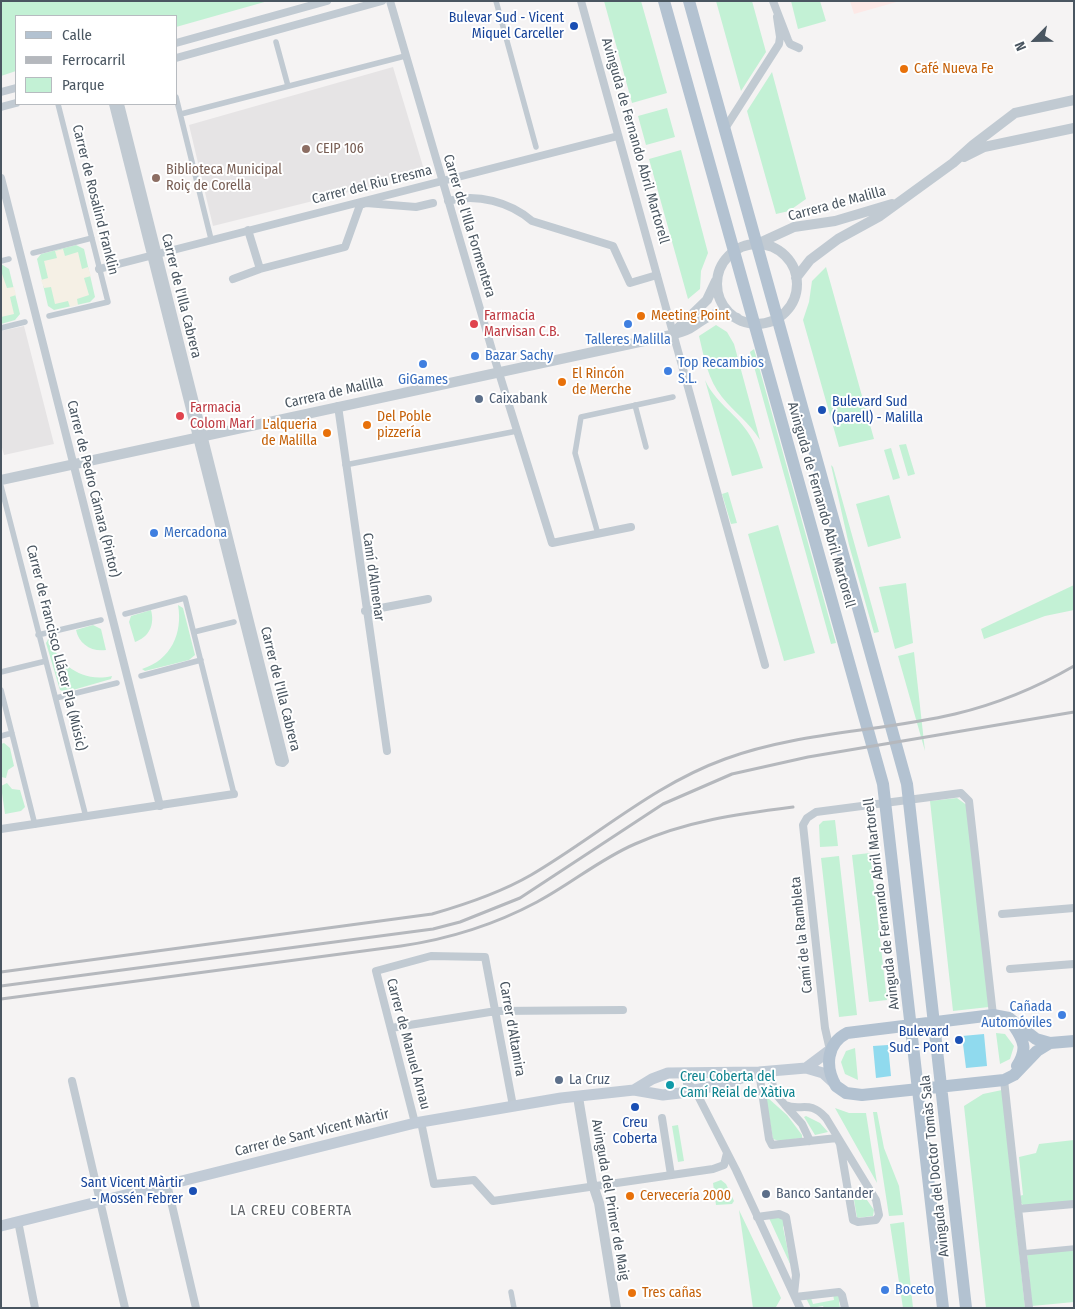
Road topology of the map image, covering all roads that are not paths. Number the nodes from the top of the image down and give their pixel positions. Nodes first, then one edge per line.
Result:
1 (327, 1) edge
2 (382, 1) edge
3 (390, 1) edge
4 (496, 1) edge
5 (580, 1) edge
6 (664, 1) edge
7 (689, 1) edge
8 (773, 1) edge
9 (777, 17) junction
10 (178, 42) edge
11 (276, 42) dead end
12 (799, 48) dead end
13 (405, 56) junction
14 (178, 57) edge
15 (288, 86) junction
16 (15, 88) edge
17 (1, 92) edge
18 (1074, 100) edge
19 (15, 103) edge
20 (178, 104) edge
21 (58, 105) edge
22 (114, 105) edge
23 (120, 105) edge
24 (1, 107) edge
25 (181, 114) junction
26 (1074, 128) edge
27 (724, 130) junction
28 (618, 136) junction
29 (536, 147) dead end
30 (953, 163) junction
31 (1, 178) edge
32 (442, 180) junction
33 (448, 201) junction
34 (433, 203) dead end
35 (896, 203) junction
36 (248, 230) junction
37 (92, 238) junction
38 (211, 239) junction
39 (757, 244) junction
40 (734, 251) junction
41 (33, 253) dead end
42 (155, 255) junction
43 (9, 259) dead end
44 (1, 261) edge
45 (100, 269) junction
46 (260, 269) junction
47 (657, 276) junction
48 (718, 276) junction
49 (796, 278) junction
50 (233, 279) dead end
51 (49, 316) dead end
52 (778, 317) junction
53 (737, 318) junction
54 (25, 322) dead end
55 (754, 324) junction
56 (1, 328) edge
57 (672, 333) junction
58 (499, 372) junction
59 (673, 397) dead end
60 (635, 405) junction
61 (338, 406) junction
62 (517, 431) junction
63 (200, 437) junction
64 (646, 447) dead end
65 (74, 465) junction
66 (345, 465) junction
67 (1, 480) edge
68 (1, 486) edge
69 (631, 527) dead end
70 (598, 534) junction
71 (428, 599) dead end
72 (365, 611) junction
73 (125, 614) dead end
74 (101, 620) dead end
75 (234, 622) dead end
76 (194, 632) junction
77 (38, 635) junction
78 (200, 660) junction
79 (46, 661) junction
80 (765, 665) dead end
81 (1, 672) edge
82 (141, 676) dead end
83 (117, 683) dead end
84 (1, 690) edge
85 (56, 698) junction
86 (12, 733) junction
87 (1, 736) edge
88 (387, 751) dead end
89 (234, 794) joint
90 (160, 806) junction
91 (86, 817) junction
92 (35, 825) junction
93 (1, 829) edge
94 (1074, 908) edge
95 (1002, 914) dead end
96 (485, 958) joint
97 (1074, 964) edge
98 (1010, 969) dead end
99 (496, 1010) junction
100 (623, 1010) dead end
101 (993, 1015) junction
102 (1009, 1018) junction
103 (934, 1021) junction
104 (911, 1024) junction
105 (391, 1028) junction
106 (1074, 1041) edge
107 (1050, 1043) junction
108 (830, 1050) junction
109 (806, 1068) junction
110 (765, 1071) junction
111 (676, 1073) junction
112 (659, 1076) junction
113 (1005, 1080) junction
114 (72, 1081) dead end
115 (836, 1086) junction
116 (942, 1088) junction
117 (688, 1089) junction
118 (634, 1090) junction
119 (919, 1090) junction
120 (663, 1095) junction
121 (578, 1097) junction
122 (785, 1105) junction
123 (513, 1106) junction
124 (662, 1118) dead end
125 (418, 1122) junction
126 (810, 1141) junction
127 (727, 1153) junction
128 (671, 1175) junction
129 (167, 1184) junction
130 (594, 1186) junction
131 (100, 1201) junction
132 (1074, 1204) edge
133 (1018, 1209) junction
134 (757, 1217) junction
135 (18, 1222) junction
136 (1, 1226) edge
137 (1074, 1248) edge
138 (1022, 1253) junction
139 (511, 1292) dead end
140 (794, 1296) junction
141 (35, 1308) edge
142 (125, 1308) edge
143 (196, 1308) edge
144 (514, 1308) edge
145 (616, 1308) edge
146 (800, 1308) edge
147 (845, 1308) edge
148 (943, 1308) edge
149 (966, 1308) edge
150 (1029, 1308) edge

1 - 10 street
2 - 14 street
3 - 13 street, Carrer de l'Illa Formentera
4 - 29 street
5 - 28 street, Avinguda de Fernando Abril Martorell
6 - 40 main road, Avinguda de Fernando Abril Martorell
7 - 27 main road, Avinguda de Fernando Abril Martorell
8 - 9 street
9 - 12 street
9 - 27 street
11 - 15 street
13 - 15 street
13 - 32 street, Carrer de l'Illa Formentera
15 - 25 street
16 - 17 street
18 - 30 street, Carrera de Malilla
19 - 24 street
20 - 25 street
21 - 37 street, Carrer de Rosalind Franklin
22 - 42 street, Carrer de l'Illa Cabrera
23 - 42 street, Carrer de l'Illa Cabrera
25 - 38 street
26 - 30 street, Carrera de Malilla
27 - 39 main road, Avinguda de Fernando Abril Martorell
28 - 32 street, Carrer del Riu Eresma
28 - 47 street, Avinguda de Fernando Abril Martorell
30 - 35 street, Carrera de Malilla
31 - 65 street, Carrer de Pedro Cámara (Pintor)
32 - 33 street, Carrer de l'Illa Formentera
32 - 36 street, Carrer del Riu Eresma
33 - 47 street
33 - 58 street, Carrer de l'Illa Formentera
34 - 46 street, Carrer del Riu Eresma
35 - 39 street, Carrera de Malilla
35 - 49 street, Carrera de Malilla
36 - 38 street, Carrer del Riu Eresma
36 - 46 street
37 - 41 street
37 - 45 street, Carrer de Rosalind Franklin
38 - 42 street, Carrer del Riu Eresma
39 - 40 street, Carrera de Malilla
39 - 49 street
39 - 52 main road, Avinguda de Fernando Abril Martorell
40 - 48 street
40 - 55 main road, Avinguda de Fernando Abril Martorell
42 - 45 street, Carrer del Riu Eresma
42 - 63 street, Carrer de l'Illa Cabrera
43 - 44 street
45 - 51 street, Carrer de Rosalind Franklin
46 - 50 street, Carrer del Riu Eresma
47 - 57 street, Avinguda de Fernando Abril Martorell
48 - 53 street
48 - 57 street
49 - 52 street
52 - 55 street
52 - 103 main road, Avinguda de Fernando Abril Martorell
53 - 55 street, Carrera de Malilla
53 - 57 street, Carrera de Malilla
54 - 56 street
55 - 104 main road, Avinguda de Fernando Abril Martorell
57 - 58 street, Carrera de Malilla
57 - 80 street, Avinguda de Fernando Abril Martorell
58 - 61 street, Carrera de Malilla
58 - 62 street, Carrer de l'Illa Formentera
59 - 60 street
60 - 64 street
60 - 70 street
61 - 63 street, Carrera de Malilla
61 - 66 street, Camí d'Almenar
62 - 66 street
62 - 70 street, Carrer de l'Illa Formentera
63 - 63 street, Carrer de l'Illa Cabrera
63 - 65 street, Carrera de Malilla
65 - 67 street, Carrera de Malilla
65 - 90 street, Carrer de Pedro Cámara (Pintor)
66 - 72 street, Camí d'Almenar
68 - 77 street, Carrer de Francisco Llácer Pla (Músic)
69 - 70 street
71 - 72 street
72 - 88 street, Camí d'Almenar
73 - 76 street
74 - 77 street
75 - 76 street
76 - 78 street
77 - 79 street, Carrer de Francisco Llácer Pla (Músic)
78 - 82 street
78 - 89 street
79 - 81 street
79 - 85 street, Carrer de Francisco Llácer Pla (Músic)
83 - 85 street
84 - 86 street
85 - 91 street, Carrer de Francisco Llácer Pla (Músic)
86 - 87 street
86 - 92 street
89 - 90 street
90 - 91 street
91 - 92 street
92 - 93 street
94 - 95 street
96 - 99 street, Carrer d'Altamira
96 - 105 street, Carrer de Manuel Arnau
97 - 98 street
99 - 100 street
99 - 105 street
99 - 123 street, Carrer d'Altamira
101 - 102 main road
101 - 103 main road
101 - 108 street, Camí de la Rambleta
102 - 107 main road
102 - 113 main road
103 - 104 main road
103 - 116 main road, Avinguda del Doctor Tomàs Sala
104 - 108 main road
104 - 119 main road, Avinguda de Fernando Abril Martorell
105 - 125 street, Carrer de Manuel Arnau
106 - 107 main road
107 - 113 main road
108 - 109 main road
108 - 115 main road
109 - 110 main road, Carrer de Sant Vicent Màrtir
109 - 115 main road, Carrer de Sant Vicent Màrtir
110 - 111 main road, Carrer de Sant Vicent Màrtir
110 - 117 main road, Carrer de Sant Vicent Màrtir
110 - 122 street
110 - 126 street
111 - 112 main road, Carrer de Sant Vicent Màrtir
111 - 117 main road
112 - 118 main road, Carrer de Sant Vicent Màrtir
112 - 120 main road
113 - 116 main road, Carrer de Sant Vicent Màrtir
113 - 133 street
114 - 131 street
115 - 119 main road, Carrer de Sant Vicent Màrtir
116 - 119 main road, Carrer de Sant Vicent Màrtir
116 - 149 main road, Avinguda del Doctor Tomàs Sala
117 - 120 main road, Carrer de Sant Vicent Màrtir
117 - 127 street
118 - 120 main road, Carrer de Sant Vicent Màrtir
118 - 121 main road, Carrer de Sant Vicent Màrtir
119 - 148 main road, Avinguda del Doctor Tomàs Sala
121 - 123 main road, Carrer de Sant Vicent Màrtir
121 - 130 street, Avinguda del Primer de Maig
122 - 126 street
122 - 126 street
123 - 125 main road, Carrer de Sant Vicent Màrtir
124 - 128 street
125 - 129 main road, Carrer de Sant Vicent Màrtir
125 - 130 street, Carrer de Manuel Arnau
127 - 128 street
127 - 134 street
128 - 130 street
129 - 131 main road, Carrer de Sant Vicent Màrtir
129 - 143 street
130 - 145 street, Avinguda del Primer de Maig
131 - 135 main road, Carrer de Sant Vicent Màrtir
131 - 142 street
132 - 133 street
133 - 138 street
134 - 140 street
134 - 140 street
135 - 136 main road, Carrer de Sant Vicent Màrtir
135 - 141 street
137 - 138 street
138 - 150 street
139 - 144 street
140 - 146 street
140 - 147 street

